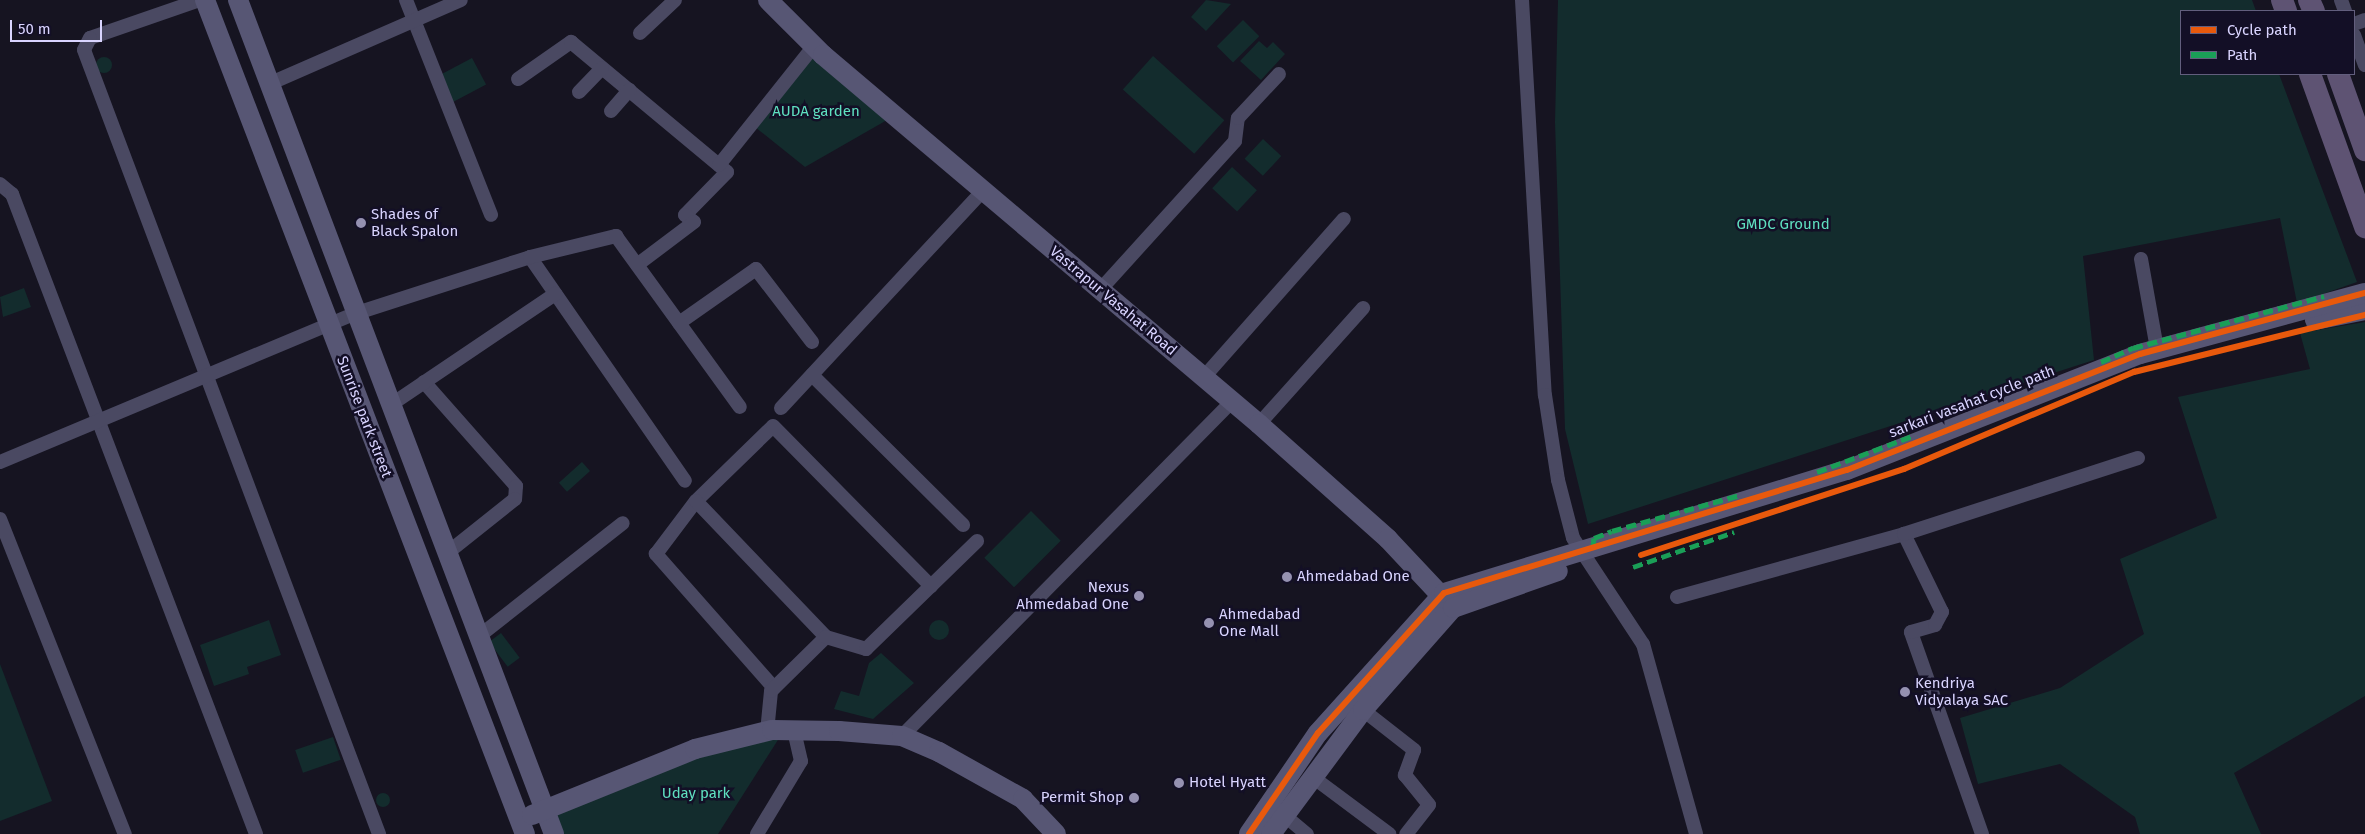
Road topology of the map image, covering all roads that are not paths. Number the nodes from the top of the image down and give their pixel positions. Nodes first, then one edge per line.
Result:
1 (200, 0) edge
2 (204, 0) edge
3 (238, 0) edge
4 (406, 0) edge
5 (461, 0) edge
6 (675, 0) edge
7 (768, 0) edge
8 (1522, 0) edge
9 (414, 21) junction
10 (640, 33) dead end
11 (2355, 38) edge
12 (814, 46) junction
13 (2365, 65) edge
14 (602, 68) junction
15 (1280, 74) dead end
16 (2310, 75) edge
17 (2338, 75) edge
18 (518, 78) dead end
19 (271, 83) junction
20 (629, 90) junction
21 (579, 92) dead end
22 (611, 111) dead end
23 (2365, 150) edge
24 (719, 165) junction
25 (0, 184) edge
26 (983, 191) junction
27 (491, 215) dead end
28 (1344, 219) dead end
29 (2365, 228) edge
30 (530, 257) junction
31 (2141, 259) dead end
32 (637, 265) junction
33 (1100, 290) junction
34 (2365, 293) edge
35 (555, 294) junction
36 (1363, 308) dead end
37 (2365, 310) edge
38 (357, 313) junction
39 (680, 323) junction
40 (329, 327) junction
41 (812, 342) dead end
42 (2157, 349) junction
43 (812, 375) junction
44 (1204, 377) junction
45 (205, 378) junction
46 (424, 382) junction
47 (1232, 402) junction
48 (392, 404) junction
49 (740, 407) dead end
50 (781, 408) dead end
51 (99, 422) junction
52 (1259, 424) junction
53 (2138, 458) dead end
54 (0, 462) edge
55 (685, 481) dead end
56 (696, 501) junction
57 (0, 519) edge
58 (623, 523) dead end
59 (963, 525) dead end
60 (1904, 534) junction
61 (977, 541) dead end
62 (447, 553) junction
63 (1587, 556) junction
64 (930, 586) junction
65 (1677, 597) dead end
66 (1448, 602) junction
67 (478, 637) junction
68 (826, 637) junction
69 (774, 688) junction
70 (1362, 710) junction
71 (794, 731) junction
72 (767, 732) junction
73 (902, 736) junction
74 (1314, 778) junction
75 (544, 809) junction
76 (1284, 815) junction
77 (523, 827) edge
78 (125, 834) edge
79 (256, 834) edge
80 (379, 834) edge
81 (554, 834) edge
82 (757, 834) edge
83 (1056, 834) edge
84 (1249, 834) edge
85 (1271, 834) edge
86 (1307, 834) edge
87 (1389, 834) edge
88 (1406, 834) edge
89 (1696, 834) edge
90 (1982, 834) edge

1 - 45 street
2 - 40 street, Sunrise park street
3 - 19 street
4 - 9 street
5 - 9 street
6 - 10 street
7 - 12 street, Vastrapur Vasahat Road
8 - 63 street
9 - 19 street
9 - 27 street
11 - 13 street
12 - 24 street
12 - 26 street, Vastrapur Vasahat Road
14 - 18 street
14 - 20 street
14 - 21 street
15 - 33 street
16 - 29 main road
17 - 23 main road
19 - 38 street
20 - 22 street
20 - 24 street
24 - 32 street
25 - 51 street
26 - 33 street, Vastrapur Vasahat Road
26 - 43 street
28 - 44 street
30 - 32 street
30 - 35 street
30 - 38 street
31 - 42 street
32 - 39 street
33 - 44 street, Vastrapur Vasahat Road
34 - 42 street
35 - 46 street
35 - 55 street
36 - 52 street
37 - 63 street
38 - 40 street
38 - 48 street
39 - 41 street
39 - 49 street
40 - 45 street
40 - 77 street, Sunrise park street
42 - 63 street
43 - 50 street
43 - 59 street
44 - 47 street, Vastrapur Vasahat Road
45 - 51 street
45 - 80 street
46 - 48 street
46 - 62 street
47 - 52 street, Vastrapur Vasahat Road
47 - 73 street
48 - 62 street
51 - 54 street
51 - 79 street
52 - 66 street, Vastrapur Vasahat Road
53 - 60 street
56 - 64 street
56 - 68 street
56 - 69 street
57 - 78 street
58 - 67 street
60 - 65 street
60 - 90 street
61 - 64 street
62 - 67 street
63 - 66 street
63 - 89 street
64 - 68 street
66 - 70 street
66 - 84 street
67 - 75 street
68 - 69 street
69 - 72 street
70 - 74 street
70 - 88 street
71 - 72 street
71 - 73 street
71 - 82 street
72 - 75 street
73 - 83 street
74 - 76 street
74 - 87 street
75 - 77 street
75 - 81 street
76 - 85 street
76 - 86 street

